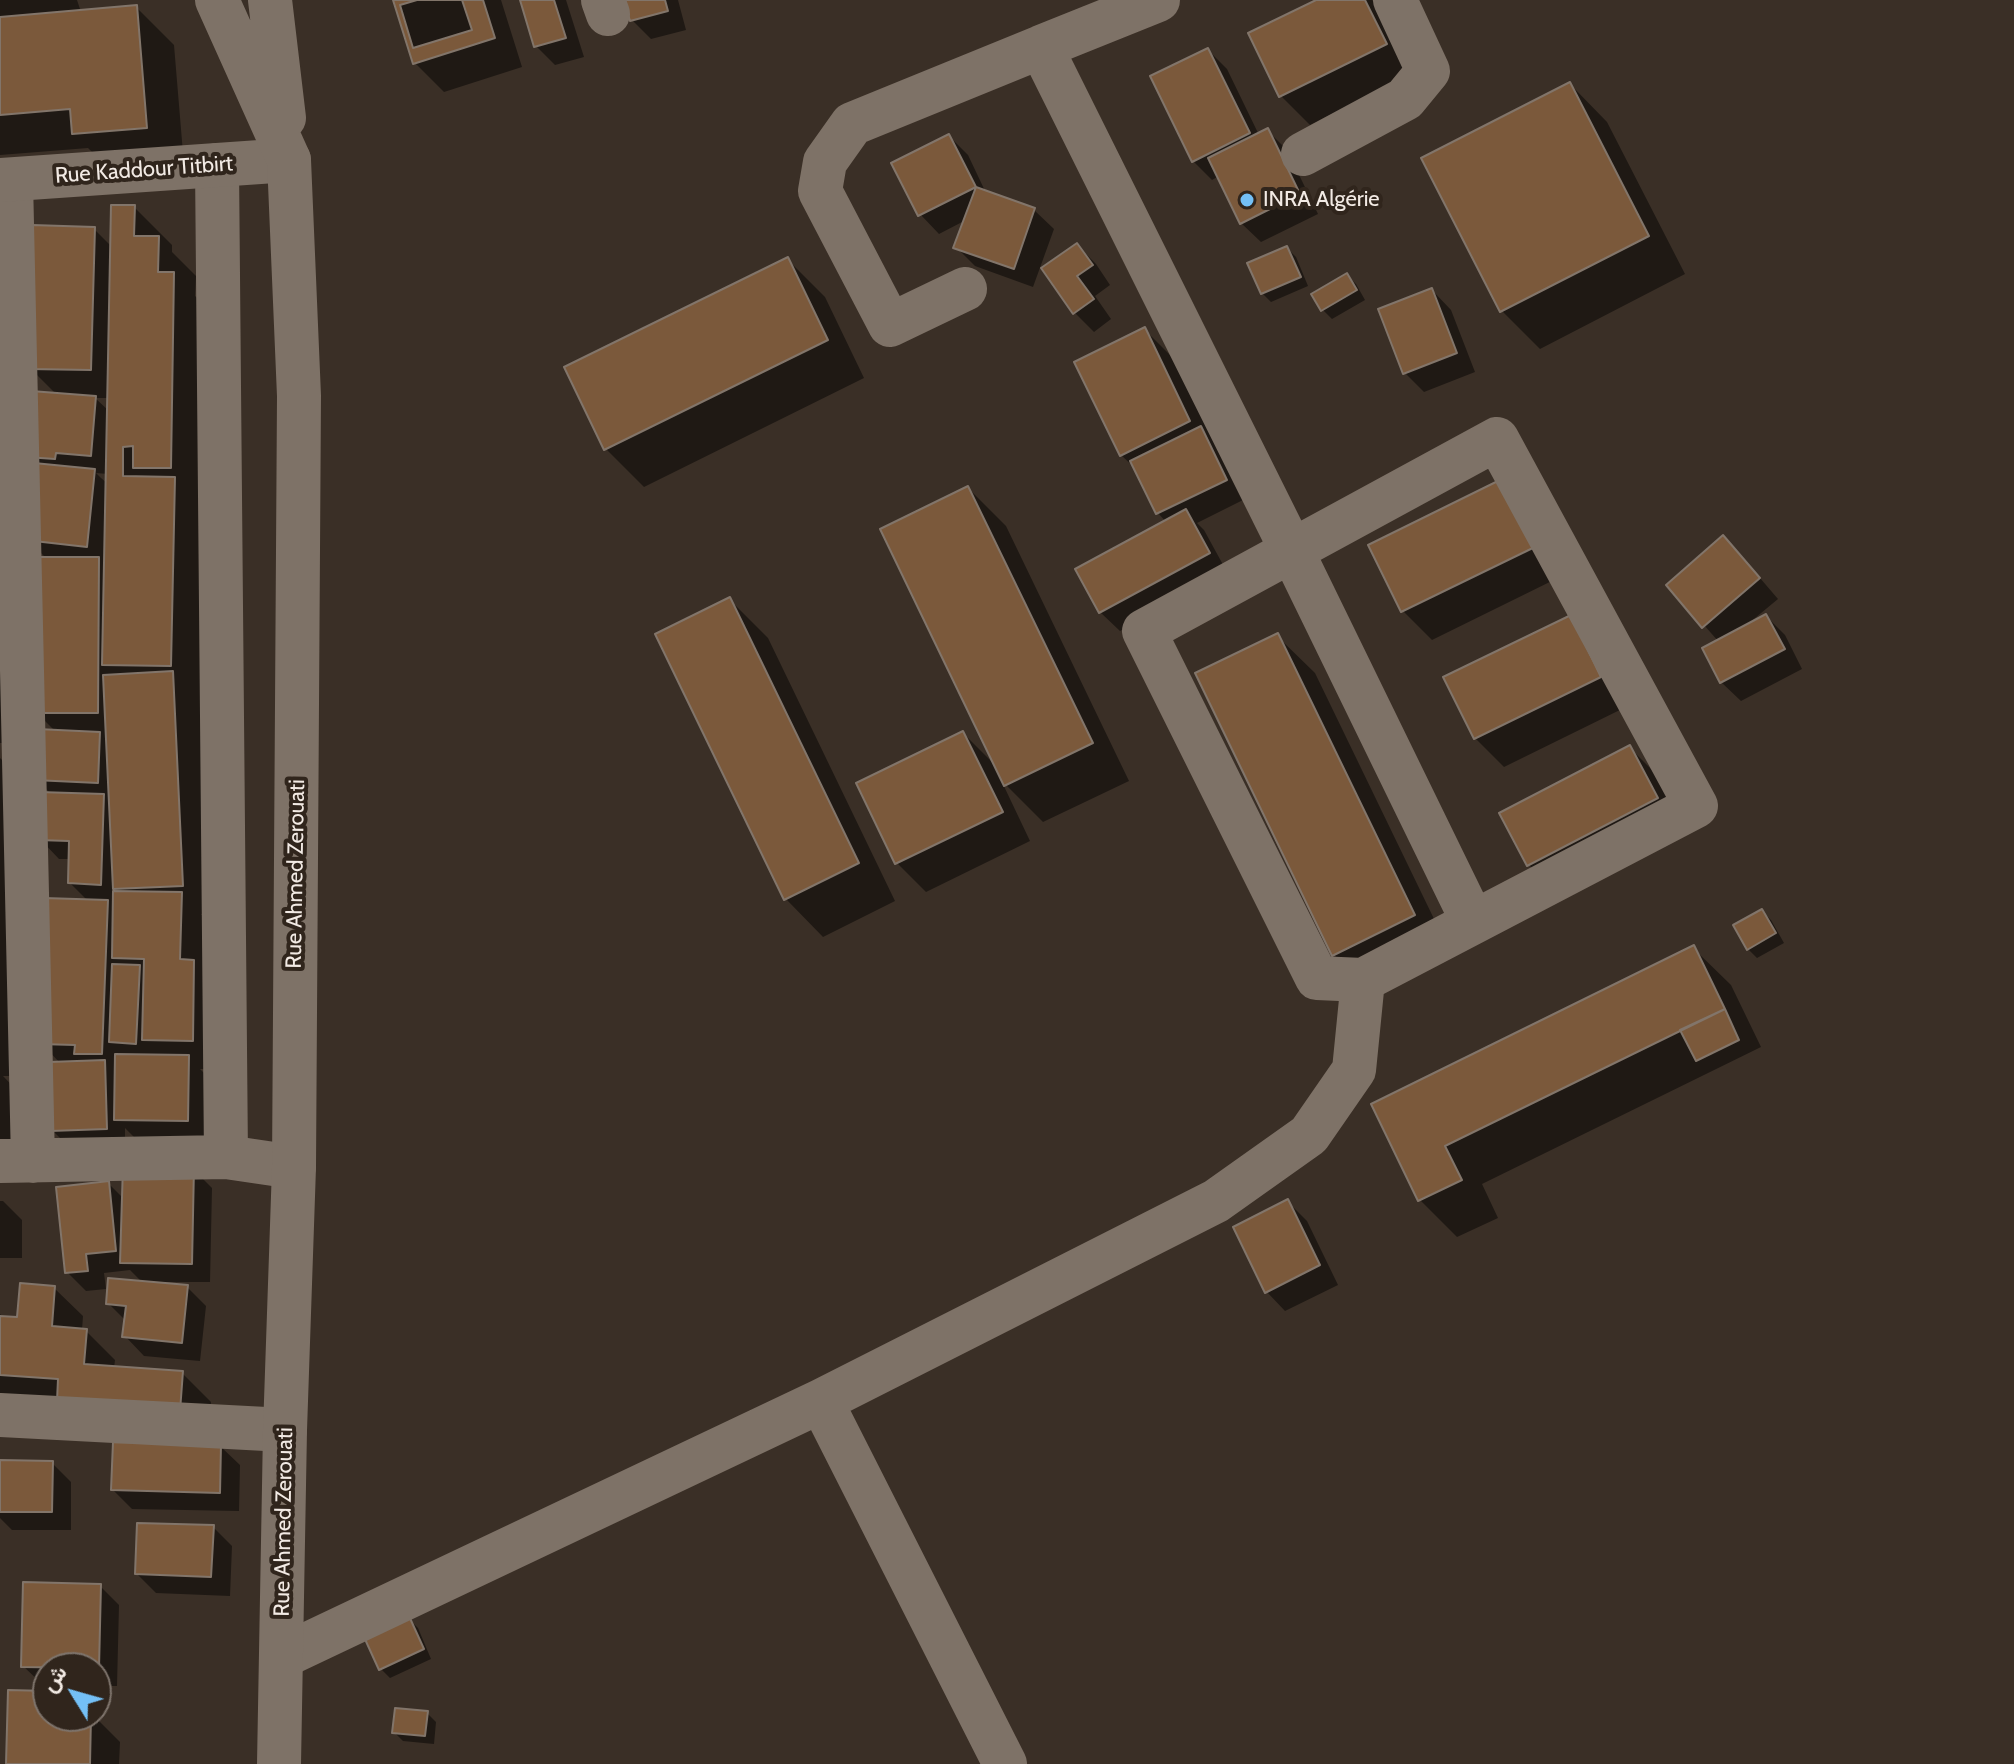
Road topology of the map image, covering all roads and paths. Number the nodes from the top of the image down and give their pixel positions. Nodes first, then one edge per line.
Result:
1 (217, 0) edge
2 (270, 0) edge
3 (1158, 0) edge
4 (1395, 0) edge
5 (1041, 47) junction
6 (1303, 154) dead end
7 (289, 160) junction
8 (217, 165) junction
9 (6, 180) edge
10 (965, 289) dead end
11 (1292, 551) junction
12 (1473, 922) junction
13 (1363, 980) junction
14 (226, 1157) junction
15 (16, 1161) edge
16 (294, 1167) junction
17 (821, 1401) junction
18 (0, 1415) edge
19 (285, 1430) junction
20 (281, 1657) junction
21 (279, 1764) edge
22 (1005, 1764) edge

1 - 7 street, Rue Ahmed Zerouati
2 - 7 street
3 - 5 street
4 - 6 street
5 - 10 street
5 - 11 street
7 - 8 street, Rue Kaddour Titbirt
7 - 16 street, Rue Ahmed Zerouati
8 - 9 street, Rue Kaddour Titbirt
8 - 14 street
9 - 15 street
11 - 12 street
11 - 12 street
11 - 13 street
12 - 13 street
13 - 17 street
14 - 15 street
14 - 16 street
16 - 19 street, Rue Ahmed Zerouati
17 - 20 street
17 - 22 street
18 - 19 street
19 - 20 street, Rue Ahmed Zerouati
20 - 21 street, Rue Ahmed Zerouati

